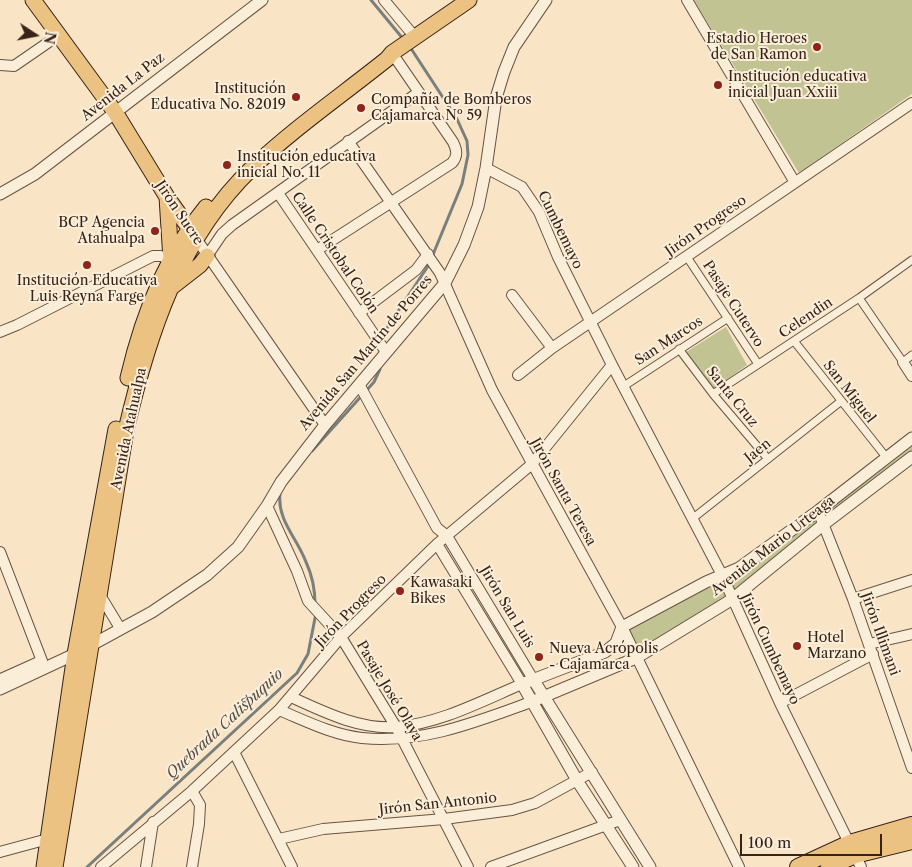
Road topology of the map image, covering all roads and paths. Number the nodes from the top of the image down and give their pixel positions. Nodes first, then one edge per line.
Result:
1 (33, 0) edge
2 (262, 0) edge
3 (384, 0) edge
4 (469, 0) edge
5 (546, 0) edge
6 (687, 0) edge
7 (59, 35) junction
8 (405, 43) junction
9 (0, 66) edge
10 (419, 92) junction
11 (912, 103) edge
12 (114, 112) junction
13 (348, 141) junction
14 (486, 168) junction
15 (794, 181) junction
16 (278, 193) junction
17 (0, 194) edge
18 (167, 197) junction
19 (390, 202) junction
20 (192, 232) junction
21 (317, 250) junction
22 (428, 254) junction
23 (207, 256) junction
24 (687, 257) junction
25 (912, 260) edge
26 (176, 262) junction
27 (445, 283) junction
28 (173, 286) junction
29 (512, 295) dead end
30 (859, 298) junction
31 (359, 313) junction
32 (728, 318) junction
33 (590, 322) junction
34 (0, 332) edge
35 (794, 341) junction
36 (552, 348) junction
37 (679, 349) junction
38 (386, 352) junction
39 (912, 355) edge
40 (903, 362) junction
41 (758, 364) junction
42 (612, 365) junction
43 (518, 375) dead end
44 (912, 376) edge
45 (624, 386) junction
46 (361, 387) junction
47 (713, 394) junction
48 (840, 402) junction
49 (325, 425) junction
50 (912, 438) edge
51 (912, 457) edge
52 (886, 458) junction
53 (768, 459) junction
54 (532, 464) junction
55 (267, 506) junction
56 (818, 511) junction
57 (692, 519) junction
58 (824, 524) junction
59 (447, 536) junction
60 (438, 544) junction
61 (0, 552) edge
62 (722, 575) junction
63 (912, 580) edge
64 (100, 595) junction
65 (853, 599) junction
66 (731, 600) junction
67 (120, 628) junction
68 (622, 628) junction
69 (912, 634) edge
70 (341, 637) junction
71 (81, 648) junction
72 (871, 649) junction
73 (636, 658) junction
74 (42, 661) junction
75 (0, 680) edge
76 (528, 681) junction
77 (0, 689) edge
78 (291, 697) junction
79 (544, 697) junction
80 (532, 702) junction
81 (780, 703) junction
82 (280, 710) junction
83 (396, 727) junction
84 (403, 739) junction
85 (234, 752) junction
86 (912, 768) edge
87 (592, 772) junction
88 (578, 782) junction
89 (192, 791) junction
90 (444, 819) junction
91 (620, 820) junction
92 (153, 822) junction
93 (606, 824) junction
94 (912, 825) edge
95 (279, 839) junction
96 (54, 840) junction
97 (912, 841) edge
98 (0, 852) edge
99 (855, 855) edge
100 (44, 867) edge
101 (55, 867) edge
102 (102, 867) edge
103 (146, 867) edge
104 (192, 867) edge
105 (292, 867) edge
106 (468, 867) edge
107 (491, 867) edge
108 (633, 867) edge
109 (650, 867) edge
110 (739, 867) edge
111 (798, 867) edge
112 (829, 867) edge

1 - 7 main road, Jirón Sucre
2 - 12 street, Avenida La Paz
3 - 8 street
4 - 8 main road, Avenida Atahualpa
5 - 14 street, Avenida San Martín de Porres
6 - 15 street
7 - 9 street
7 - 12 main road, Jirón Sucre
8 - 10 street
8 - 20 main road, Avenida Atahualpa
10 - 13 street
10 - 19 street
11 - 15 street, Jirón Progreso
12 - 17 street, Avenida La Paz
12 - 18 main road, Jirón Sucre
13 - 16 street
13 - 19 street, Jirón Santa Teresa
14 - 27 street, Avenida San Martín de Porres
14 - 33 street, Cumbemayo
15 - 24 street, Jirón Progreso
16 - 21 street, Calle Cristobal Colón
16 - 23 street
18 - 20 main road, Jirón Sucre
18 - 26 main road
19 - 21 street
19 - 22 street, Jirón Santa Teresa
20 - 23 street, Jirón Sucre
20 - 26 main road, Avenida Atahualpa
21 - 31 street, Calle Cristobal Colón
22 - 27 street, Jirón Santa Teresa
22 - 31 street
23 - 28 main road
23 - 49 street, Jirón Sucre
24 - 32 street, Pasaje Cutervo
24 - 33 street, Jirón Progreso
25 - 30 street, Celendin
26 - 28 main road, Avenida Atahualpa
26 - 34 street
26 - 71 main road, Avenida Atahualpa
27 - 38 street, Avenida San Martín de Porres
27 - 54 street, Jirón Santa Teresa
28 - 64 main road, Avenida Atahualpa
29 - 36 street
30 - 35 street, Celendin
30 - 40 street
31 - 38 street, Calle Cristobal Colón
32 - 37 street, San Marcos
32 - 41 street, Pasaje Cutervo
33 - 36 street, Jirón Progreso
33 - 42 street, Jirón Cumbemayo
35 - 41 street, Celendin
35 - 48 street, San Miguel
36 - 43 street, Jirón Progreso
37 - 45 street, San Marcos
37 - 47 street, Santa Cruz
38 - 46 street, Avenida San Martín de Porres
39 - 40 street
40 - 44 street
41 - 47 street, Celendin
42 - 45 street, Jirón Cumbemayo
42 - 54 street, Jirón Progreso
45 - 57 street, Jirón Cumbemayo
46 - 49 street, Avenida San Martín de Porres
46 - 59 street, Jirón San Luis
47 - 53 street, Santa Cruz
48 - 52 street, San Miguel
48 - 53 street, Jaen
49 - 55 street, Avenida San Martín de Porres
50 - 52 street, Avenida Mario Urteaga
51 - 58 street, Avenida Mario Urteaga
52 - 56 street, Avenida Mario Urteaga
53 - 57 street, Jaen
54 - 59 street, Jirón Progreso
54 - 68 street, Jirón Santa Teresa
55 - 67 street, Avenida San Martín de Porres
55 - 70 street, Pasaje José Olaya
56 - 58 street, Jirón Illimani
56 - 62 street, Avenida Mario Urteaga
57 - 62 street, Jirón Cumbemayo
58 - 65 street, Jirón Illimani
58 - 66 street, Avenida Mario Urteaga
59 - 60 street, Jirón Progreso
59 - 76 street, Jirón San Luis
60 - 70 street, Jirón Progreso
60 - 76 street, Jirón San Luis
61 - 74 street
62 - 66 street, Jirón Cumbemayo
62 - 68 street, Avenida Mario Urteaga
63 - 65 street
64 - 67 street
64 - 71 main road, Avenida Atahualpa
65 - 72 street, Jirón Illimani
66 - 73 street, Avenida Mario Urteaga
66 - 81 street, Jirón Cumbemayo
67 - 71 street, Avenida San Martín de Porres
68 - 73 street, Jirón Santa Teresa
68 - 76 street
69 - 72 street
70 - 78 street, Jirón Progreso
70 - 83 street, Pasaje José Olaya
71 - 74 street, Avenida San Martín de Porres
71 - 77 street, Avenida San Martín de Porres
71 - 96 main road, Avenida Atahualpa
72 - 81 street
72 - 86 street, Jirón Illimani
73 - 79 street, Avenida Mario Urteaga
73 - 110 street, Jirón Santa Teresa
74 - 75 street, Avenida San Martín de Porres
76 - 79 street, Jirón San Luis
76 - 80 street, Jirón San Luis
76 - 83 street
78 - 82 street, Jirón Progreso
78 - 83 street
79 - 80 street, Avenida Mario Urteaga
79 - 87 street, Jirón San Luis
80 - 84 street, Avenida Mario Urteaga
80 - 88 street, Jirón San Luis
81 - 99 street, Jirón Cumbemayo
82 - 84 street, Avenida Mario Urteaga
82 - 85 street, Jirón Progreso
83 - 84 street, Pasaje José Olaya
84 - 90 street, Pasaje José Olaya
85 - 89 street, Jirón Progreso
85 - 95 street
87 - 88 street, Jirón San Antonio
87 - 91 street, Jirón San Luis
88 - 90 street, Jirón San Antonio
88 - 93 street, Jirón San Luis
89 - 92 street, Jirón Progreso
89 - 104 street
90 - 95 street, Jirón San Antonio
90 - 106 street, Pasaje José Olaya
91 - 93 street
91 - 109 street, Jirón San Luis
92 - 102 street, Jirón Progreso
92 - 103 street
93 - 107 street
93 - 108 street, Jirón San Luis
94 - 99 highway
95 - 105 street
96 - 98 street
96 - 100 main road, Avenida Atahualpa
96 - 101 main road, Avenida Atahualpa
97 - 99 highway
99 - 111 highway
99 - 112 highway

